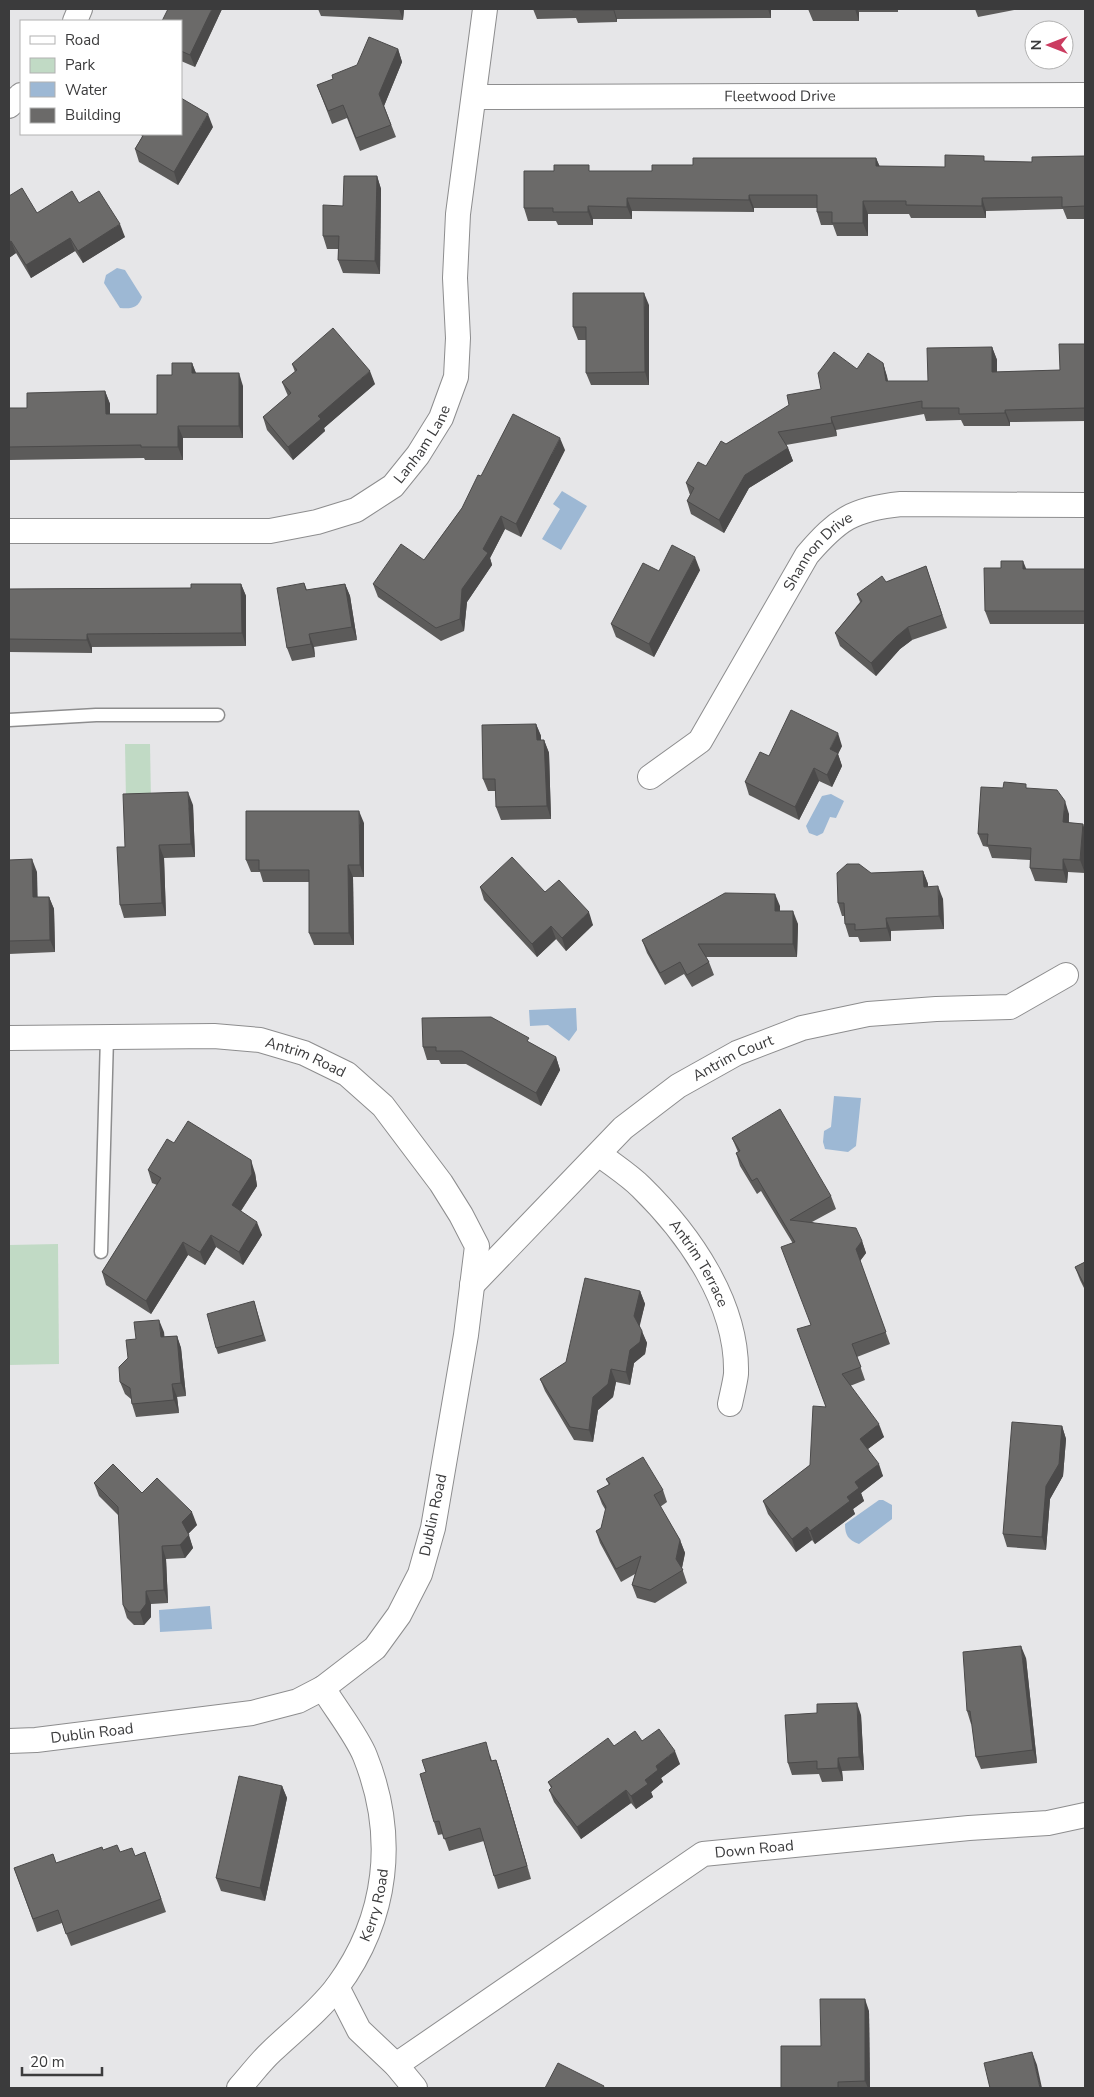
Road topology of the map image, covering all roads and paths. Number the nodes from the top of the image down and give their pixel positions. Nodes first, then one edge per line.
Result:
1 (485, 9) edge
2 (20, 96) edge
3 (1085, 96) edge
4 (474, 97) junction
5 (9, 106) edge
6 (1085, 505) edge
7 (9, 531) edge
8 (218, 715) dead end
9 (9, 720) edge
10 (650, 777) dead end
11 (1066, 975) dead end
12 (107, 1036) junction
13 (9, 1038) edge
14 (599, 1154) junction
15 (101, 1252) dead end
16 (472, 1285) junction
17 (730, 1404) dead end
18 (323, 1688) junction
19 (9, 1741) edge
20 (1085, 1816) edge
21 (337, 1987) junction
22 (396, 2065) junction
23 (239, 2088) edge
24 (414, 2088) edge

1 - 4 street, Lanham Lane
2 - 5 street
3 - 4 street, Fleetwood Drive
4 - 7 street, Lanham Lane
6 - 10 street, Shannon Drive
8 - 9 lane
11 - 14 street, Antrim Court
12 - 13 street, Antrim Road
12 - 15 lane
12 - 16 street, Antrim Road
14 - 16 street, Antrim Court
14 - 17 street, Antrim Terrace
16 - 18 street, Dublin Road
18 - 19 street, Dublin Road
18 - 21 street, Kerry Road
20 - 22 street, Down Road
21 - 22 street
21 - 23 street, Kerry Road
22 - 24 street

